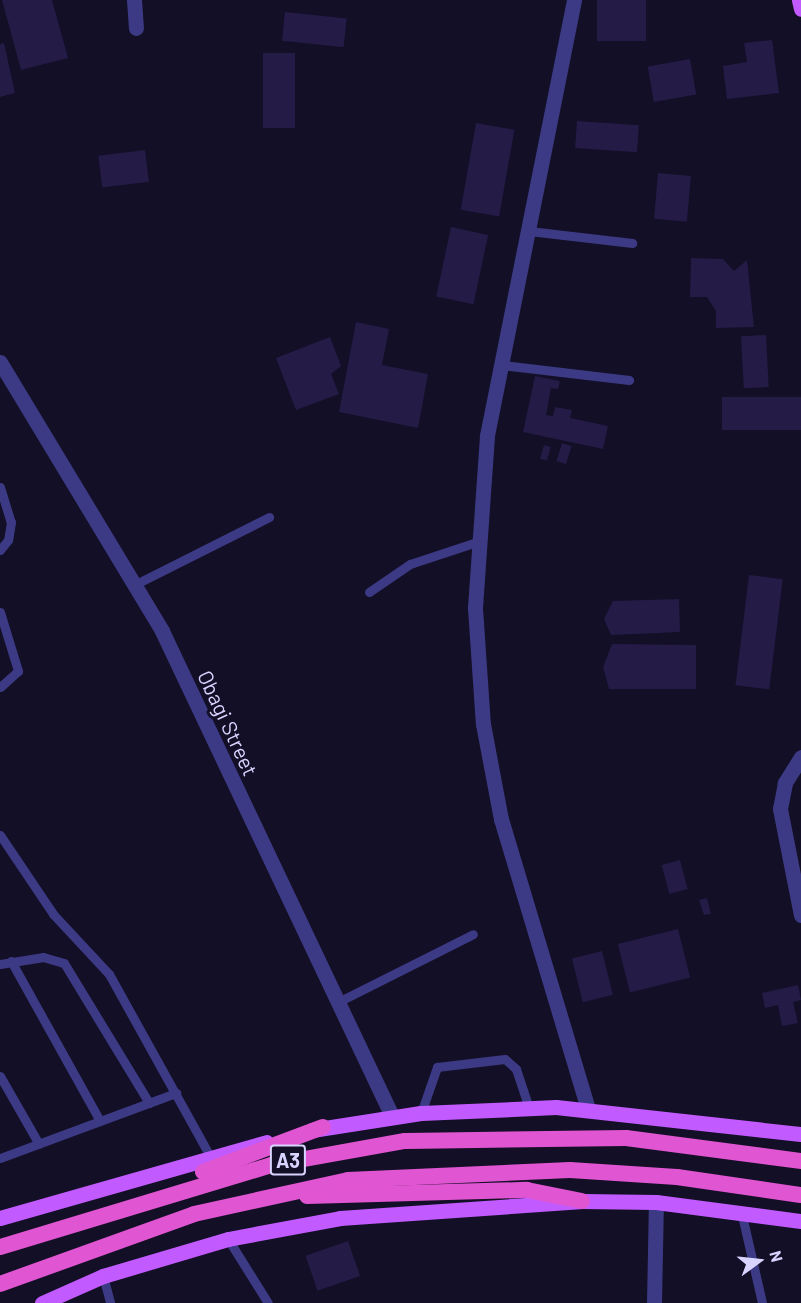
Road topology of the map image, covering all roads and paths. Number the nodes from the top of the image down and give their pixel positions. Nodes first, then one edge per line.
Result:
1 (134, 0) edge
2 (574, 0) edge
3 (799, 0) edge
4 (801, 9) edge
5 (136, 28) dead end
6 (529, 231) junction
7 (632, 243) dead end
8 (0, 362) edge
9 (502, 365) junction
10 (629, 380) dead end
11 (0, 487) edge
12 (269, 517) dead end
13 (477, 542) junction
14 (0, 550) edge
15 (136, 584) junction
16 (369, 592) dead end
17 (0, 612) edge
18 (0, 687) edge
19 (801, 757) edge
20 (0, 835) edge
21 (801, 915) edge
22 (473, 934) dead end
23 (11, 961) junction
24 (0, 964) edge
25 (339, 1002) junction
26 (0, 1076) edge
27 (176, 1093) junction
28 (149, 1103) junction
29 (529, 1108) junction
30 (588, 1109) junction
31 (421, 1113) junction
32 (392, 1116) junction
33 (100, 1121) junction
34 (323, 1127) junction
35 (801, 1134) edge
36 (39, 1144) junction
37 (210, 1156) junction
38 (0, 1158) edge
39 (801, 1161) edge
40 (801, 1195) edge
41 (582, 1201) junction
42 (243, 1202) junction
43 (656, 1202) junction
44 (741, 1211) junction
45 (105, 1212) junction
46 (0, 1218) edge
47 (801, 1221) edge
48 (228, 1239) junction
49 (0, 1247) edge
50 (103, 1276) junction
51 (0, 1284) edge
52 (42, 1303) edge
53 (110, 1303) edge
54 (268, 1303) edge
55 (654, 1303) edge
56 (762, 1303) edge

1 - 5 street
2 - 6 street
3 - 4 main road
6 - 7 lane
6 - 9 street
8 - 15 street, Obagi Street
9 - 10 lane
9 - 13 street
11 - 14 lane
12 - 15 lane
13 - 16 lane
13 - 30 street
15 - 25 street, Obagi Street
17 - 18 lane
19 - 21 street
20 - 27 lane
22 - 25 lane
23 - 24 lane
23 - 28 lane
23 - 33 lane
25 - 32 street, Obagi Street
26 - 36 lane
27 - 28 lane
27 - 37 lane
28 - 33 lane
29 - 30 main road
29 - 31 main road
29 - 31 lane
30 - 35 main road
31 - 32 main road
32 - 34 main road
33 - 36 lane
34 - 37 main road
34 - 45 highway
36 - 38 lane
37 - 46 main road
39 - 45 highway, A3
40 - 42 highway, A3
41 - 42 highway
41 - 43 main road
41 - 48 main road
42 - 51 highway, A3
43 - 44 main road
43 - 55 street
44 - 47 main road
44 - 56 lane
45 - 49 highway, A3
48 - 50 main road
48 - 54 lane
50 - 52 main road
50 - 53 lane

